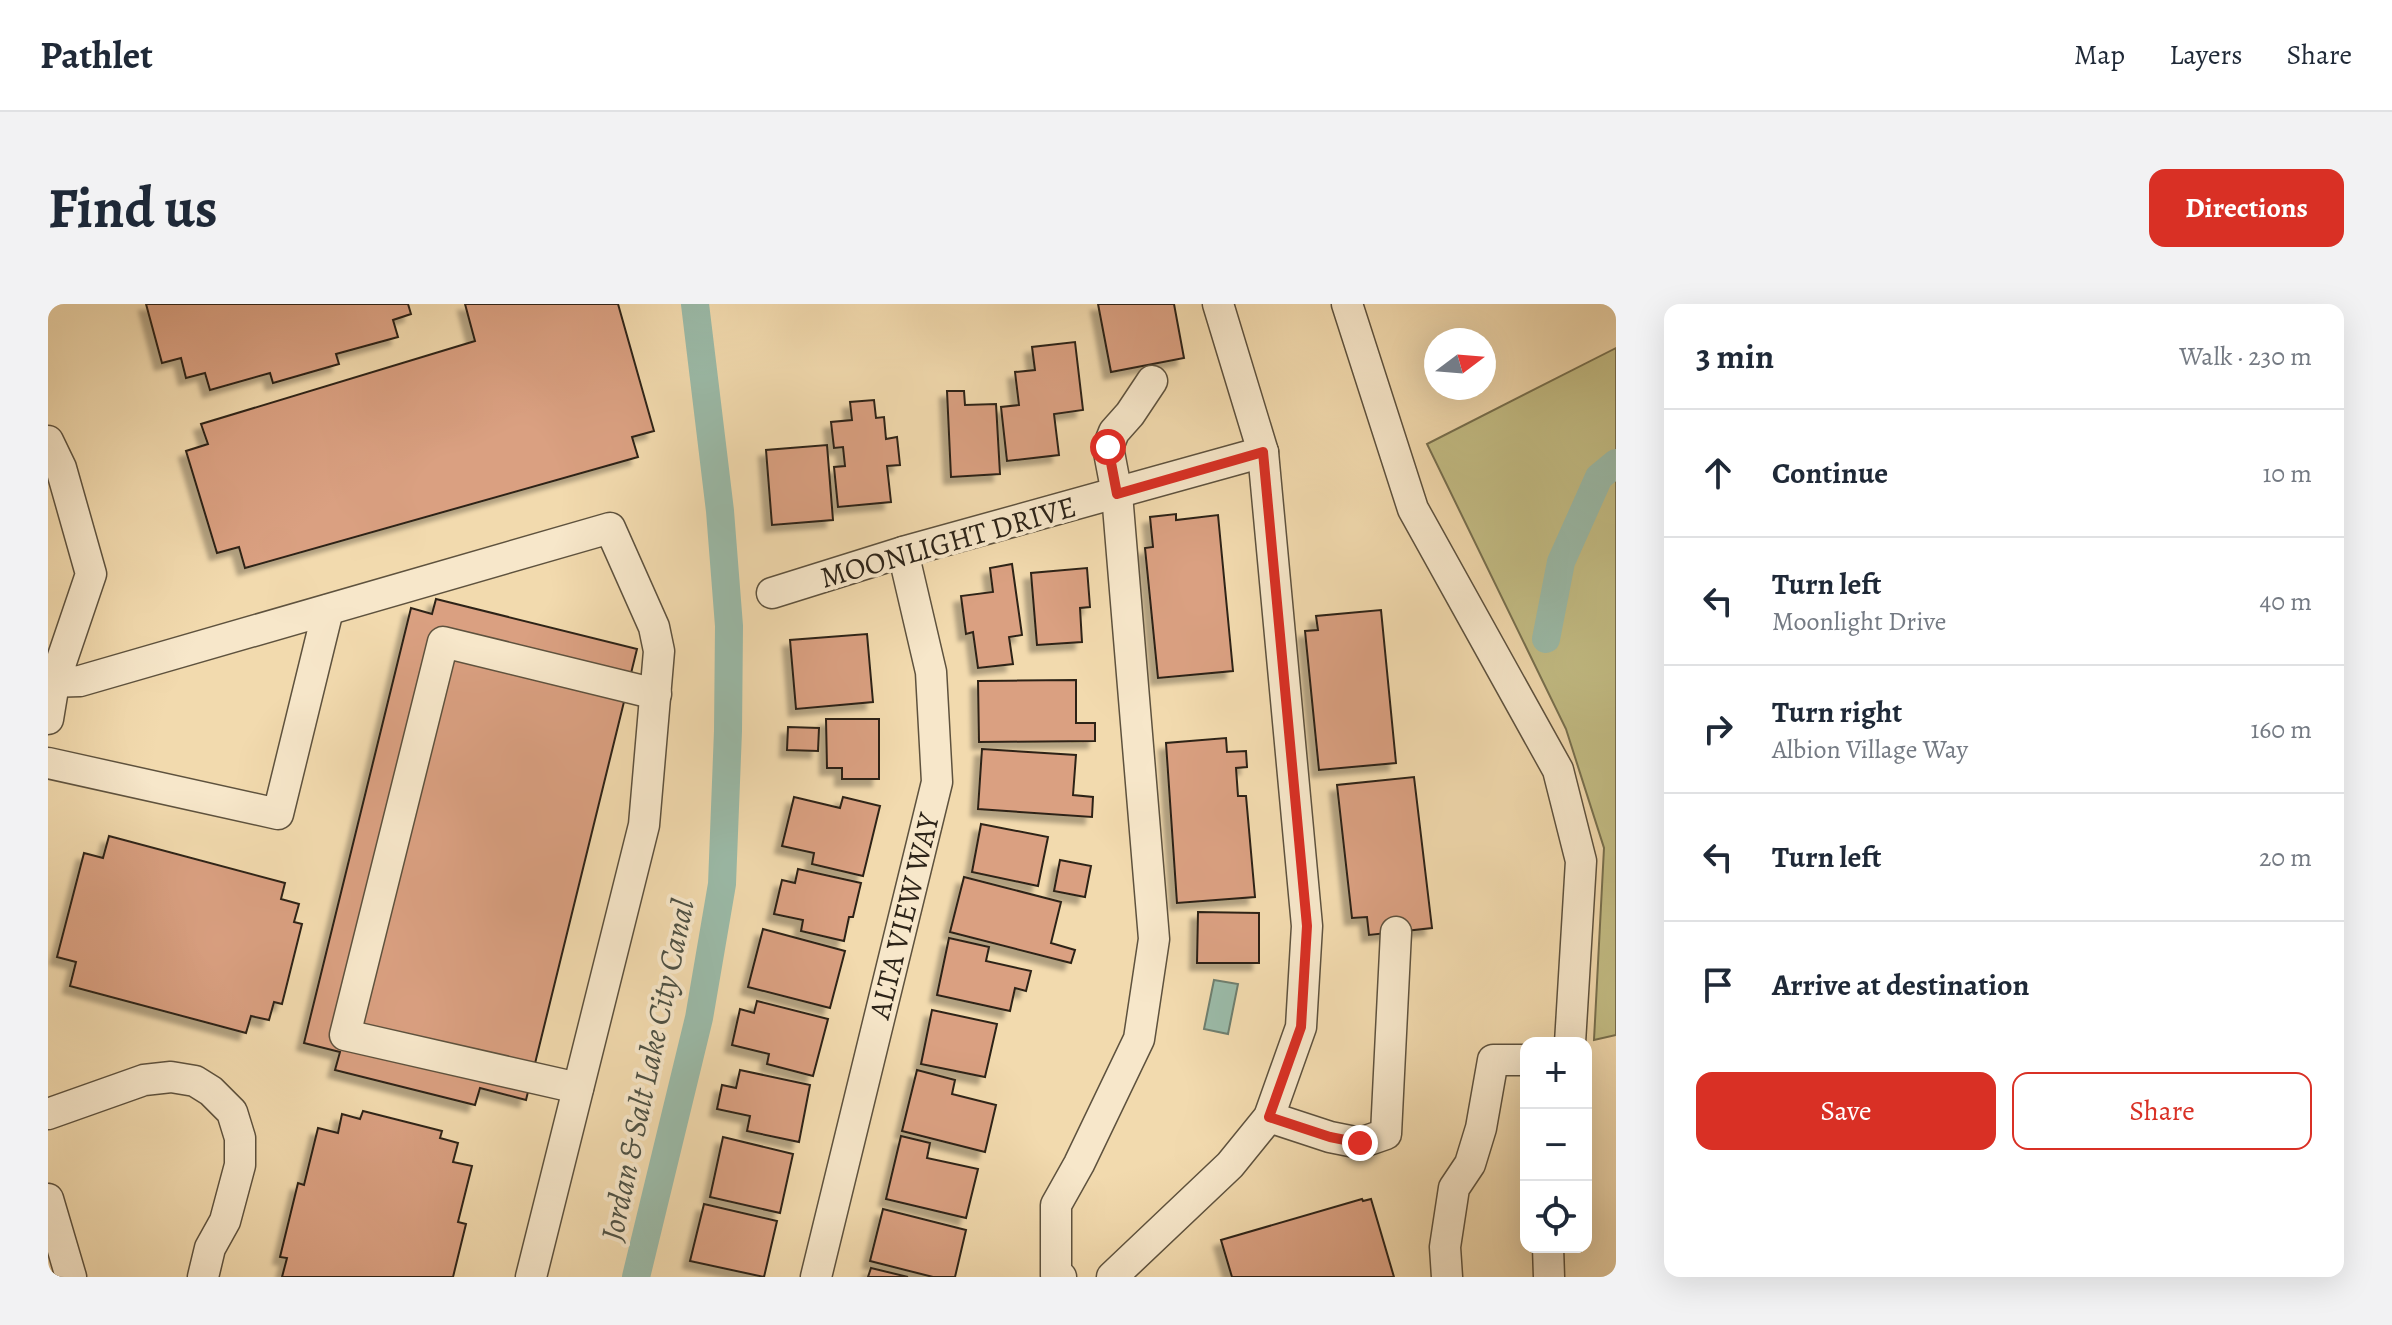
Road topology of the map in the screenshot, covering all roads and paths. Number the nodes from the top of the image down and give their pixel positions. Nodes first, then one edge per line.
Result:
1 (1218, 304) edge
2 (1347, 304) edge
3 (1152, 381) dead end
4 (48, 441) edge
5 (1263, 452) junction
6 (1117, 494) junction
7 (903, 552) junction
8 (772, 593) dead end
9 (328, 610) junction
10 (51, 682) edge
11 (656, 694) junction
12 (48, 719) edge
13 (48, 763) edge
14 (1396, 932) dead end
15 (1570, 1037) edge
16 (1520, 1060) edge
17 (578, 1088) junction
18 (48, 1114) edge
19 (1269, 1117) junction
20 (48, 1199) edge
21 (1548, 1253) edge
22 (71, 1277) edge
23 (203, 1277) edge
24 (531, 1277) edge
25 (816, 1277) edge
26 (1061, 1277) edge
27 (1112, 1277) edge
28 (1447, 1277) edge
29 (1549, 1277) edge

1 - 5 street
2 - 15 street
3 - 6 street
4 - 10 street
5 - 6 street, MOONLIGHT DRIVE
5 - 19 street
6 - 7 street, MOONLIGHT DRIVE
6 - 26 street
7 - 8 street, MOONLIGHT DRIVE
7 - 25 street, ALTA VIEW WAY
9 - 10 street
9 - 11 street
9 - 13 street
10 - 12 street
11 - 17 street
11 - 17 street
14 - 19 street
16 - 28 street
17 - 24 street
18 - 23 street
19 - 27 street
20 - 22 street
21 - 29 street

